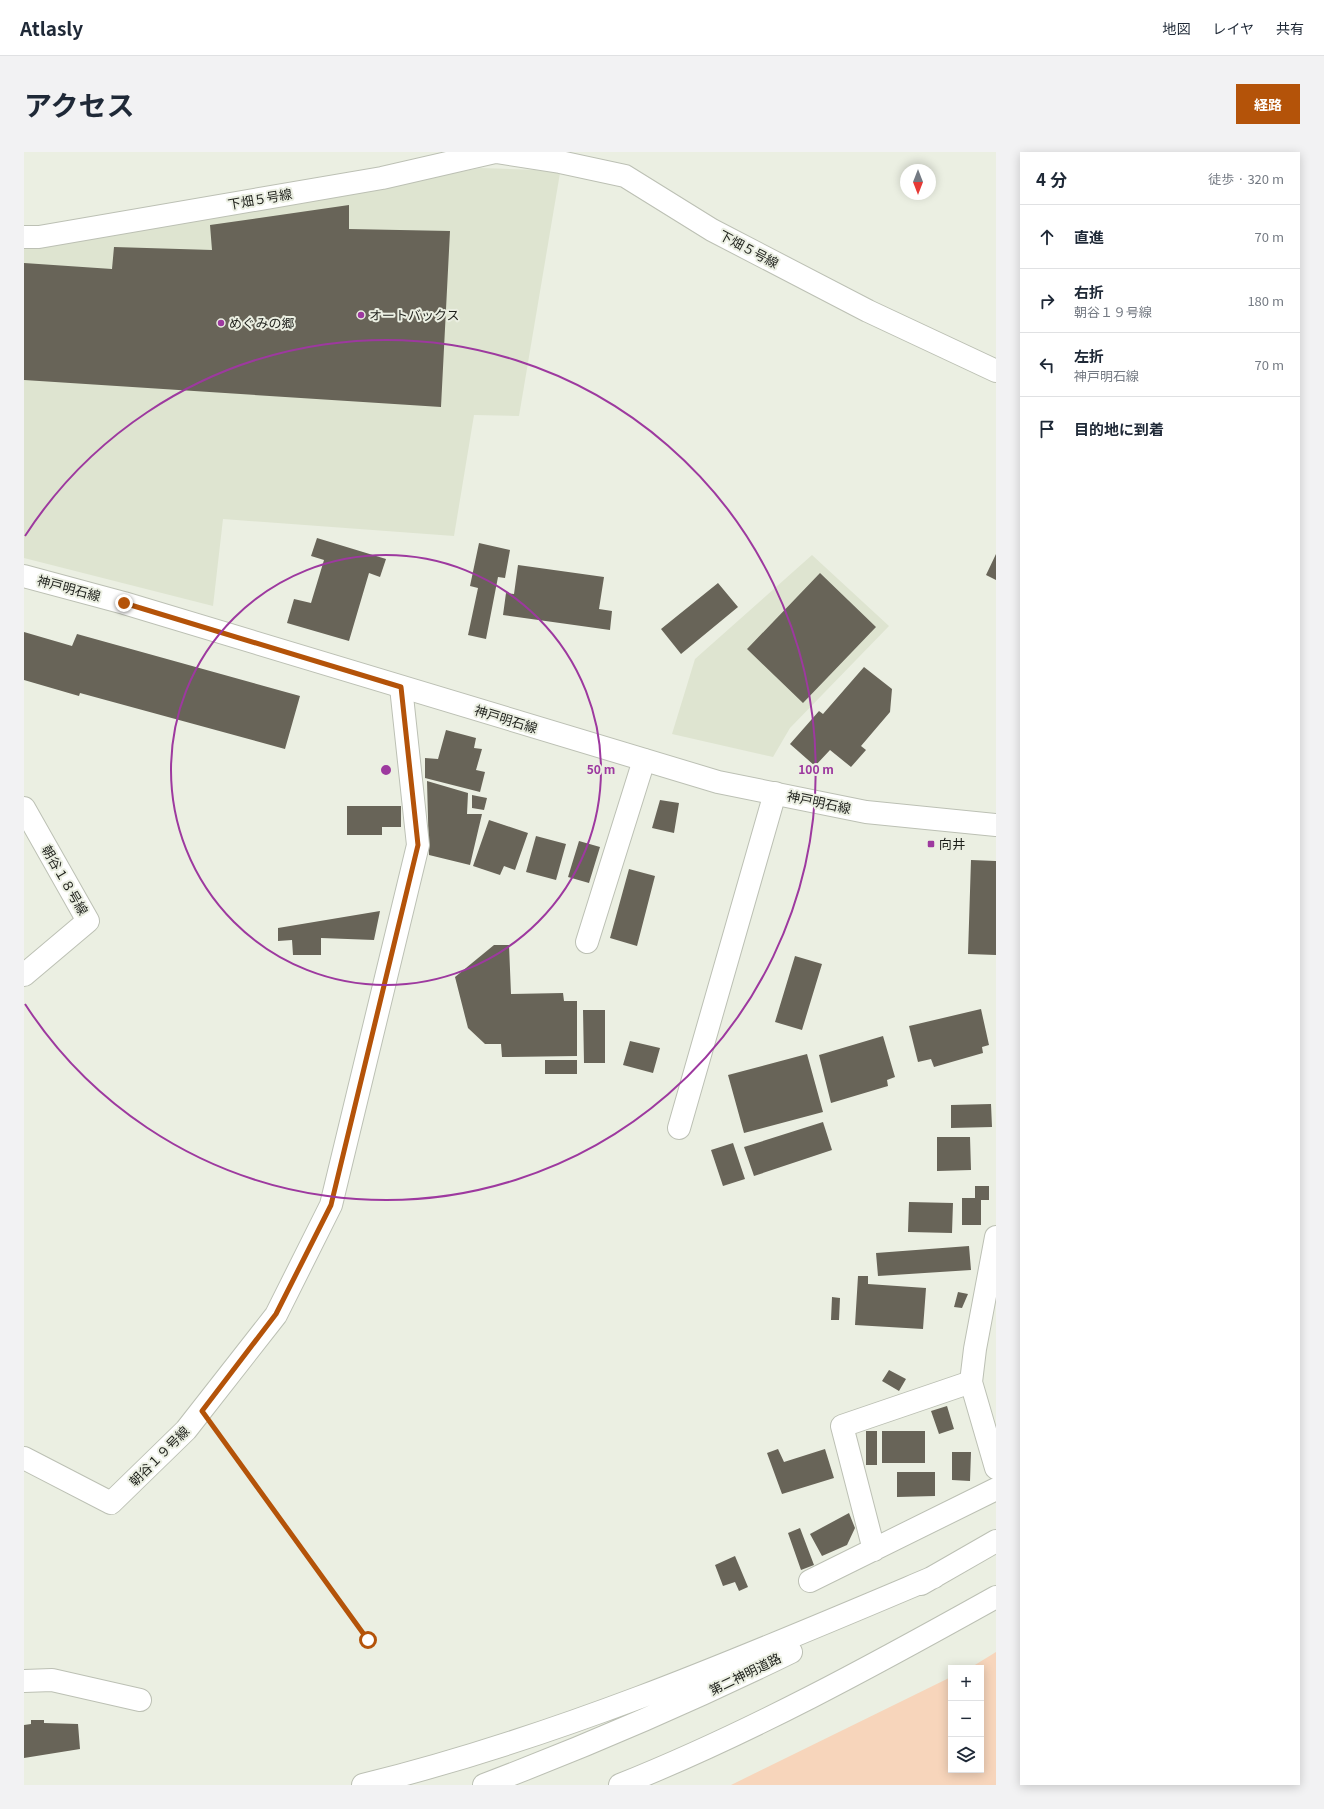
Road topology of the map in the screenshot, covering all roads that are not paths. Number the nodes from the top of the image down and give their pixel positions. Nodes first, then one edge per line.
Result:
1 (496, 152) edge
2 (24, 238) edge
3 (996, 371) edge
4 (24, 576) edge
5 (401, 687) junction
6 (644, 760) junction
7 (775, 793) junction
8 (24, 808) edge
9 (996, 825) edge
10 (587, 942) dead end
11 (24, 974) edge
12 (679, 1128) dead end
13 (996, 1237) edge
14 (971, 1382) junction
15 (24, 1458) edge
16 (996, 1468) edge
17 (996, 1489) edge
18 (996, 1541) edge
19 (874, 1550) junction
20 (934, 1576) junction
21 (810, 1581) dead end
22 (996, 1597) edge
23 (24, 1681) edge
24 (140, 1700) dead end
25 (363, 1785) edge
26 (484, 1785) edge
27 (620, 1785) edge

1 - 2 main road, 下畑５号線
1 - 3 main road, 下畑５号線
4 - 5 main road, 神戸明石線
5 - 6 main road, 神戸明石線
5 - 15 main road, 朝谷１９号線
6 - 7 main road, 神戸明石線
6 - 10 main road
7 - 9 main road, 神戸明石線
7 - 12 main road
8 - 11 main road, 朝谷１８号線
13 - 14 main road
14 - 16 main road
14 - 19 main road
17 - 19 main road
18 - 20 main road, 第二神明道路
19 - 21 main road
20 - 25 main road
20 - 26 main road, 第二神明道路
22 - 27 main road
23 - 24 main road

